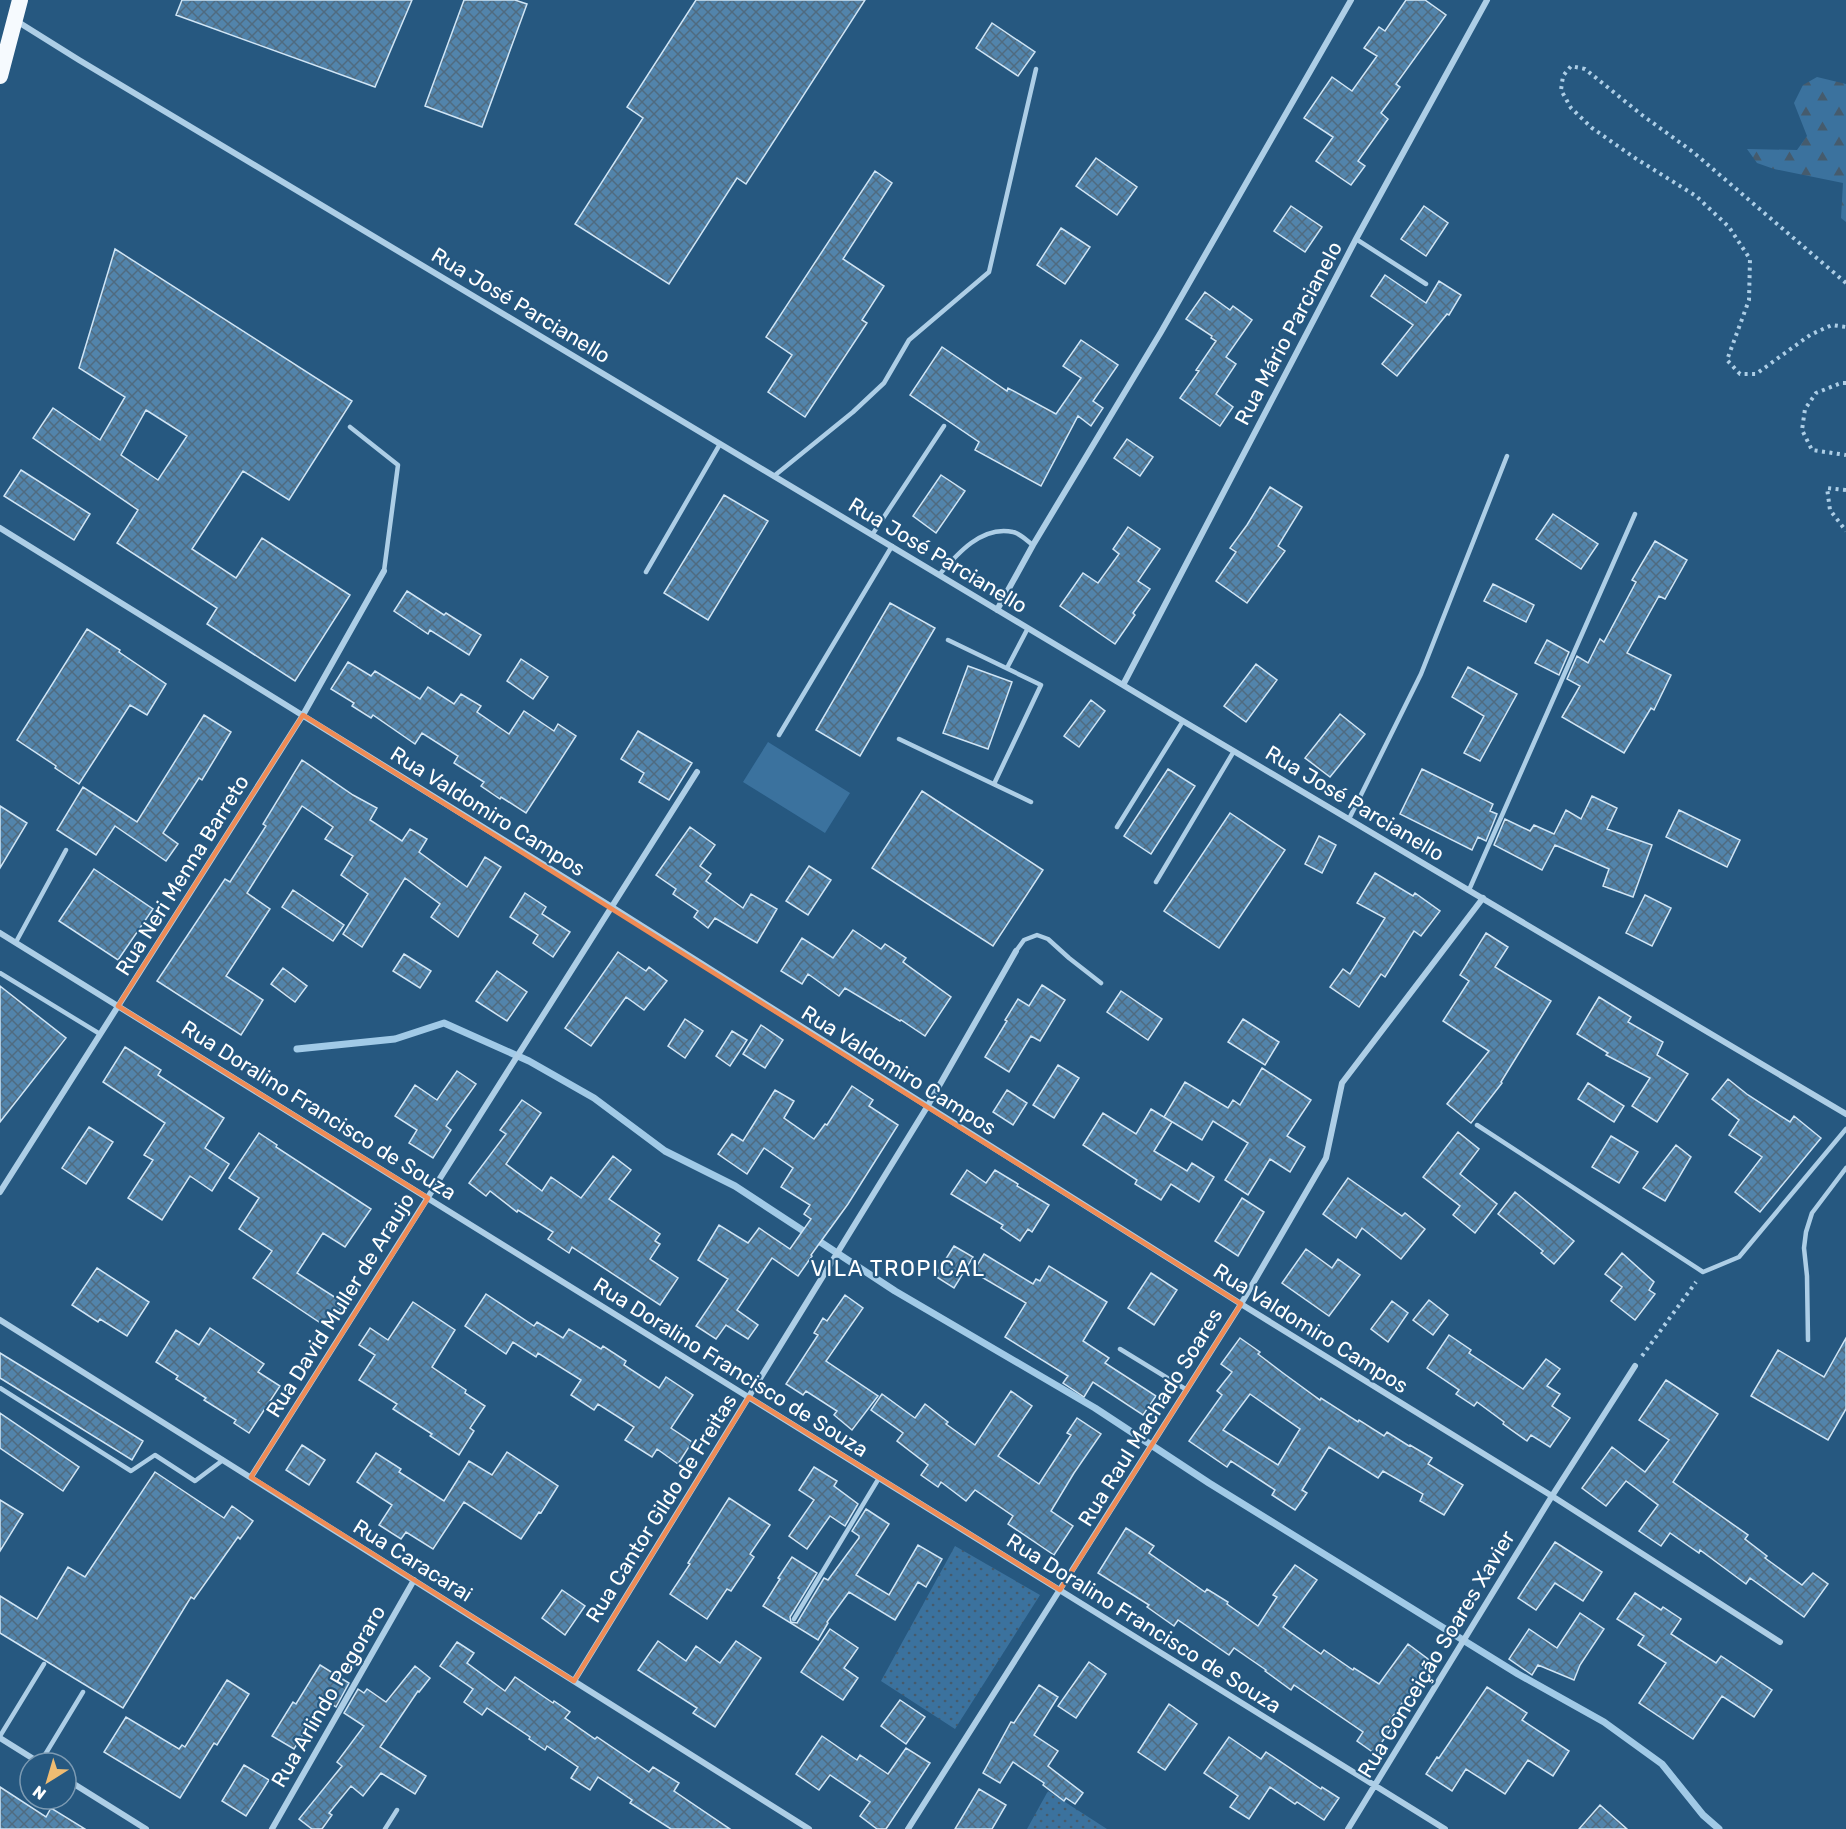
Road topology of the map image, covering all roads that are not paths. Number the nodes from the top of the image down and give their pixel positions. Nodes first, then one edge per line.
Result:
1 (20, 0) edge
2 (1351, 0) edge
3 (1487, 0) edge
4 (15, 20) junction
5 (1036, 69) dead end
6 (0, 76) edge
7 (1356, 238) junction
8 (1426, 285) dead end
9 (944, 426) dead end
10 (350, 427) dead end
11 (720, 444) junction
12 (1507, 456) dead end
13 (774, 476) junction
14 (1635, 514) dead end
15 (0, 528) edge
16 (872, 535) junction
17 (1033, 545) junction
18 (892, 546) junction
19 (384, 572) joint
20 (646, 572) dead end
21 (939, 575) junction
22 (997, 610) junction
23 (1028, 628) junction
24 (948, 640) dead end
25 (1007, 668) junction
26 (1123, 685) junction
27 (303, 715) junction
28 (1183, 721) junction
29 (779, 735) dead end
30 (899, 739) dead end
31 (1234, 751) junction
32 (697, 772) dead end
33 (994, 784) junction
34 (1031, 802) dead end
35 (1349, 819) junction
36 (1117, 827) dead end
37 (66, 850) dead end
38 (1156, 882) dead end
39 (1469, 890) junction
40 (1483, 898) junction
41 (612, 907) junction
42 (0, 933) edge
43 (16, 942) junction
44 (1016, 951) joint
45 (0, 973) edge
46 (1101, 983) dead end
47 (118, 1005) junction
48 (100, 1034) junction
49 (927, 1107) junction
50 (1846, 1114) edge
51 (1477, 1125) dead end
52 (1846, 1129) edge
53 (1846, 1168) edge
54 (0, 1192) edge
55 (428, 1198) junction
56 (1241, 1304) junction
57 (0, 1320) edge
58 (1808, 1340) dead end
59 (1120, 1349) dead end
60 (1635, 1366) road end
61 (0, 1388) edge
62 (1187, 1390) junction
63 (749, 1397) junction
64 (223, 1460) junction
65 (251, 1478) junction
66 (879, 1478) junction
67 (1552, 1496) junction
68 (414, 1580) junction
69 (1060, 1590) junction
70 (794, 1619) dead end
71 (1780, 1642) dead end
72 (44, 1664) dead end
73 (574, 1681) junction
74 (83, 1692) dead end
75 (0, 1737) edge
76 (22, 1751) edge
77 (47, 1751) edge
78 (78, 1786) edge
79 (1375, 1786) junction
80 (397, 1810) dead end
81 (146, 1829) edge
82 (272, 1829) edge
83 (385, 1829) edge
84 (809, 1829) edge
85 (908, 1829) edge
86 (1348, 1829) edge
87 (1445, 1829) edge

1 - 4 highway
2 - 17 street
3 - 7 street, Rua Mário Parcianelo
4 - 6 highway
4 - 11 street, Rua José Parcianello
5 - 13 lane
7 - 8 lane
7 - 26 street, Rua Mário Parcianelo
9 - 16 lane
10 - 19 lane
11 - 13 street, Rua José Parcianello
11 - 20 lane
12 - 35 lane
13 - 16 street, Rua José Parcianello
14 - 39 lane
15 - 27 street, Rua Valdomiro Campos
16 - 18 street, Rua José Parcianello
17 - 21 lane
17 - 22 street
18 - 21 street, Rua José Parcianello
18 - 29 lane
19 - 27 street, Rua Neri Menna Barreto
21 - 22 street, Rua José Parcianello
22 - 23 street, Rua José Parcianello
23 - 25 lane
23 - 26 street, Rua José Parcianello
24 - 25 lane
25 - 33 lane
26 - 28 street, Rua José Parcianello
27 - 41 street, Rua Valdomiro Campos
27 - 47 street, Rua Neri Menna Barreto
28 - 31 street, Rua José Parcianello
28 - 36 lane
30 - 33 lane
31 - 35 street, Rua José Parcianello
31 - 38 lane
32 - 41 street, Rua David Muller de Araujo
33 - 34 lane
35 - 39 street, Rua José Parcianello
37 - 43 lane
39 - 40 street, Rua José Parcianello
40 - 50 street, Rua José Parcianello
40 - 56 street, Rua Raul Machado Soares
41 - 49 street, Rua Valdomiro Campos
41 - 55 street, Rua David Muller de Araujo
42 - 43 street, Rua Doralino Francisco de Souza
43 - 47 street, Rua Doralino Francisco de Souza
44 - 46 lane
44 - 49 street, Rua Cantor Gildo de Freitas
45 - 48 lane
47 - 48 street, Rua Neri Menna Barreto
47 - 55 street, Rua Doralino Francisco de Souza
48 - 54 street, Rua Neri Menna Barreto
49 - 56 street, Rua Valdomiro Campos
49 - 63 street, Rua Cantor Gildo de Freitas
51 - 52 lane
53 - 58 lane
55 - 63 street, Rua Doralino Francisco de Souza
55 - 65 street, Rua David Muller de Araujo
56 - 62 street, Rua Raul Machado Soares
56 - 67 street, Rua Valdomiro Campos
57 - 64 street, Rua Caracarai
59 - 62 lane
60 - 67 street, Rua Conceição Soares Xavier
61 - 64 lane
62 - 69 street, Rua Raul Machado Soares
63 - 66 street, Rua Doralino Francisco de Souza
63 - 73 street, Rua Cantor Gildo de Freitas
64 - 65 street, Rua Caracarai
65 - 68 street, Rua Caracarai
66 - 69 street, Rua Doralino Francisco de Souza
66 - 70 lane
67 - 71 street, Rua Valdomiro Campos
67 - 79 street, Rua Conceição Soares Xavier
68 - 73 street, Rua Caracarai
68 - 82 street, Rua Arlindo Pegoraro
69 - 79 street, Rua Doralino Francisco de Souza
69 - 85 street, Rua Raul Machado Soares
72 - 75 lane
73 - 84 street, Rua Caracarai
74 - 77 lane
75 - 76 street
78 - 81 street
79 - 86 street, Rua Conceição Soares Xavier
79 - 87 street, Rua Doralino Francisco de Souza
80 - 83 lane

